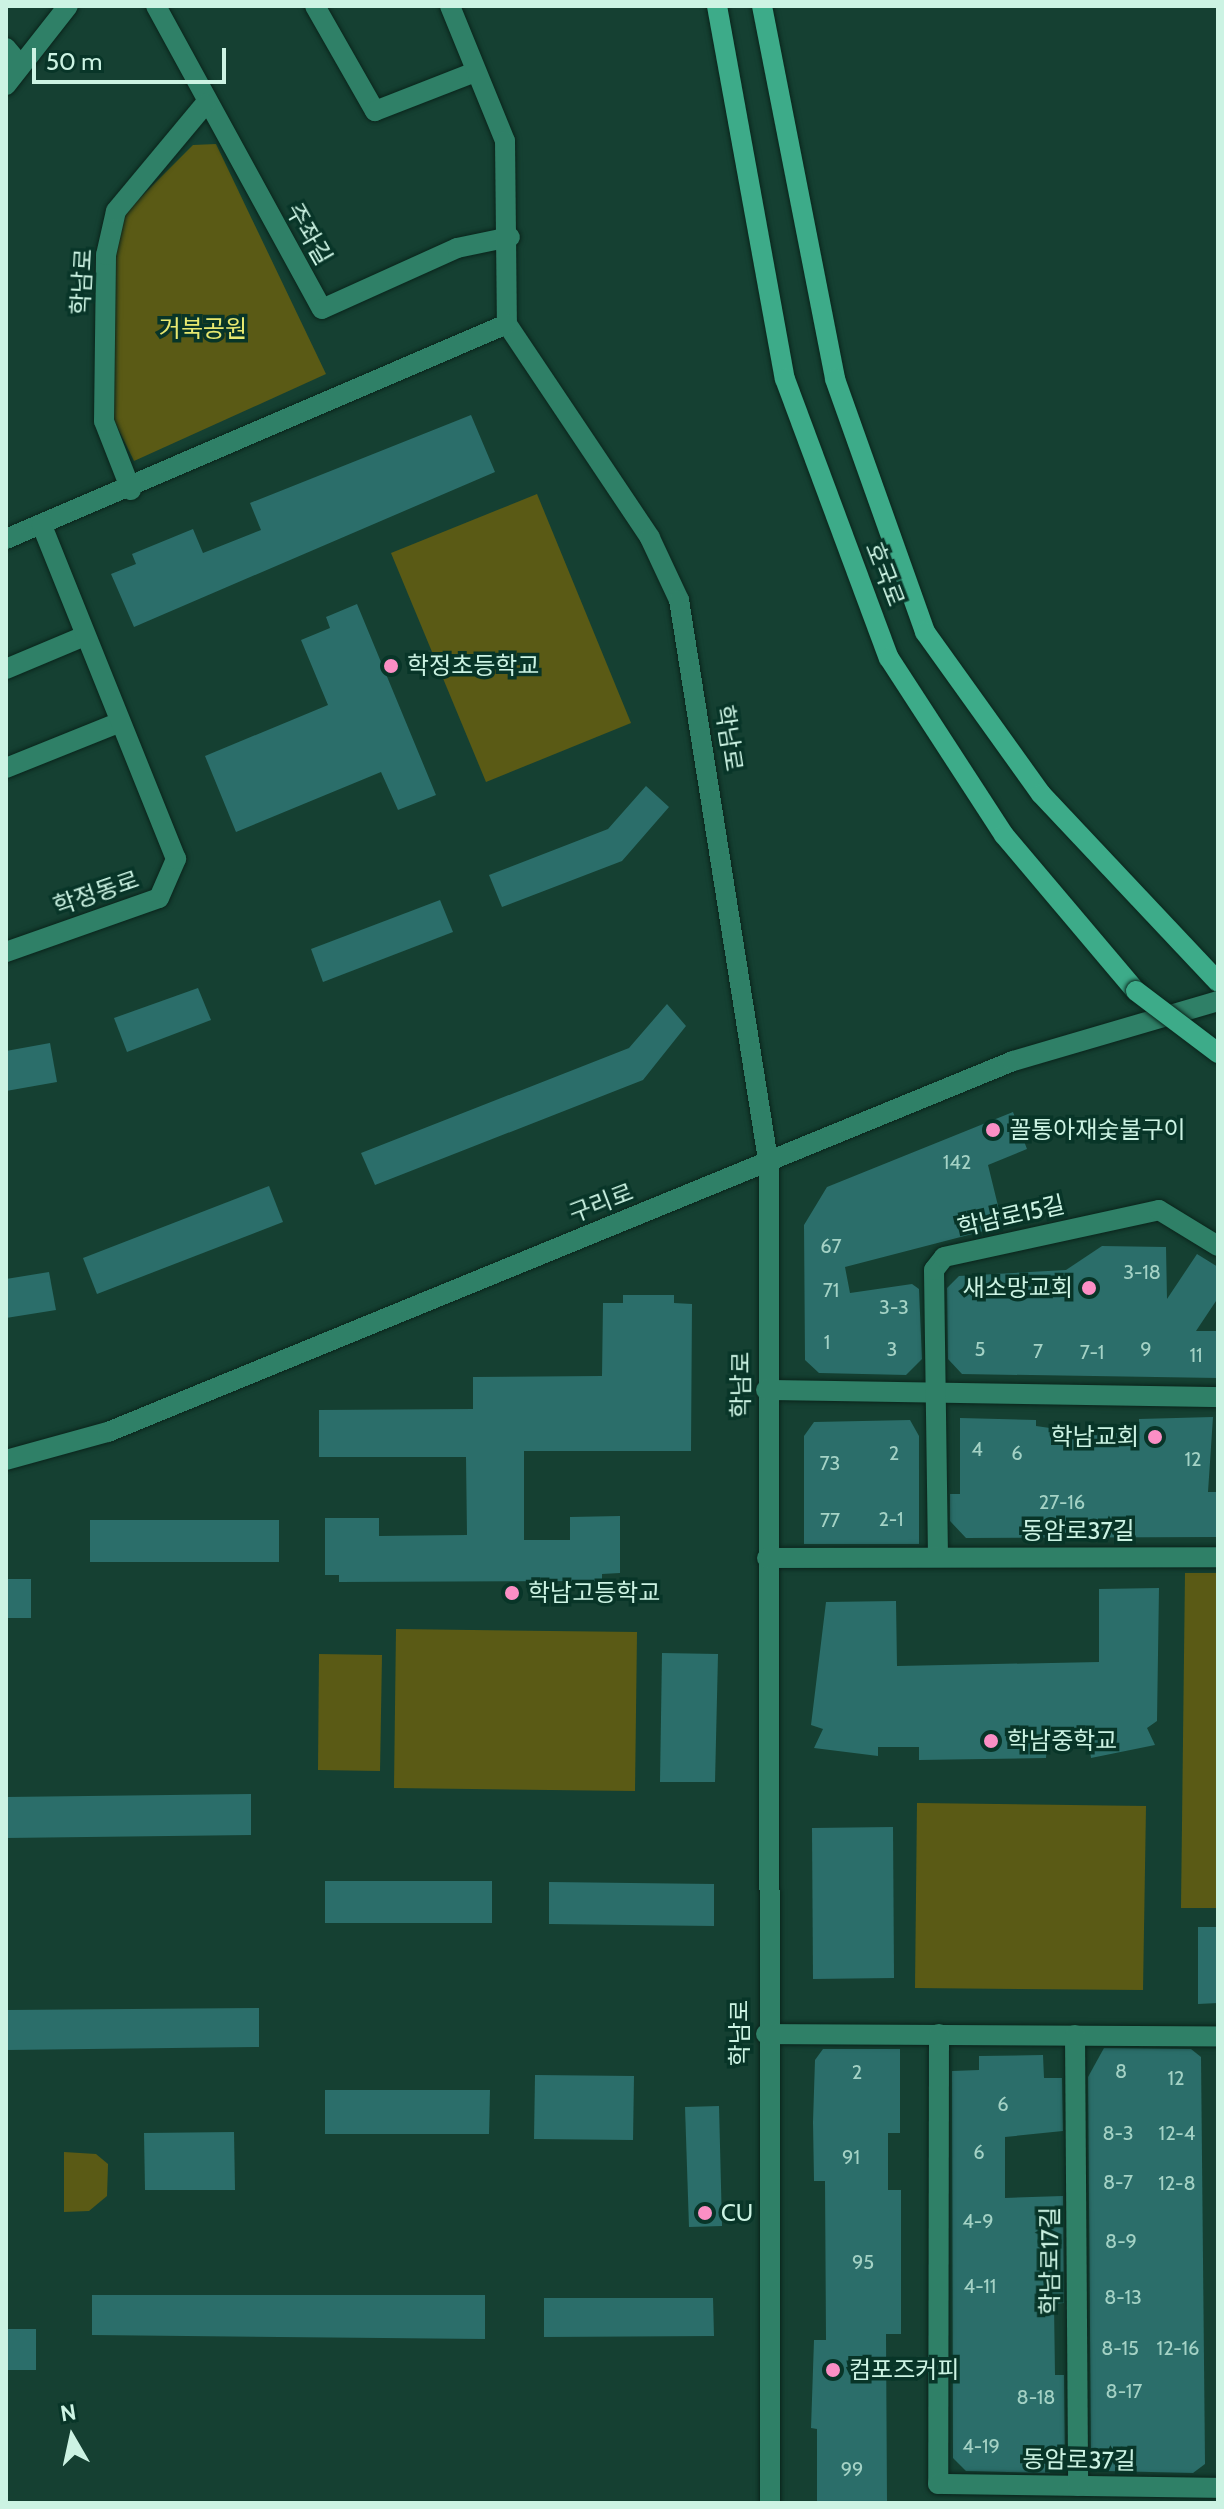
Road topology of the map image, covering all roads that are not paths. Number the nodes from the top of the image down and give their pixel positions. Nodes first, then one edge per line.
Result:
1 (68, 6) edge
2 (156, 6) edge
3 (315, 6) edge
4 (450, 6) edge
5 (717, 6) edge
6 (762, 6) edge
7 (6, 48) edge
8 (21, 66) junction
9 (475, 72) junction
10 (6, 85) edge
11 (205, 104) junction
12 (510, 237) junction
13 (507, 324) junction
14 (131, 490) junction
15 (42, 525) junction
16 (6, 539) edge
17 (82, 637) junction
18 (6, 669) edge
19 (118, 723) junction
20 (6, 768) edge
21 (6, 952) edge
22 (1218, 982) edge
23 (1218, 1001) edge
24 (1218, 1053) edge
25 (769, 1166) junction
26 (1218, 1246) edge
27 (766, 1390) junction
28 (936, 1394) junction
29 (1218, 1397) edge
30 (6, 1460) edge
31 (938, 1557) junction
32 (1218, 1557) edge
33 (767, 1558) junction
34 (766, 2034) junction
35 (939, 2034) junction
36 (1075, 2035) junction
37 (1218, 2036) edge
38 (1078, 2486) junction
39 (1218, 2488) edge
40 (770, 2503) edge

1 - 8 street
2 - 11 street, 주좌길
3 - 9 street
4 - 9 street, 학남로
5 - 24 main road, 호국로, bridge
6 - 22 main road, 호국로
7 - 8 street
8 - 10 street
9 - 12 street, 학남로
11 - 12 street, 주좌길
11 - 14 street, 학남로
12 - 13 street, 학남로
13 - 14 street
13 - 25 street, 학남로
14 - 15 street
15 - 16 street
15 - 17 street, 학정동로
17 - 18 street
17 - 19 street, 학정동로
19 - 20 street
19 - 21 street, 학정동로
23 - 25 street, 구리로
25 - 27 street, 학남로
25 - 30 street, 구리로
26 - 28 street, 학남로15길
27 - 28 street
27 - 33 street, 학남로
28 - 29 street
28 - 31 street, 학남로15길
31 - 32 street, 동암로37길
31 - 33 street, 동암로37길
33 - 34 street, 학남로
34 - 35 street
34 - 40 street, 학남로
35 - 36 street
35 - 38 street, 동암로37길
36 - 37 street
36 - 38 street, 학남로17길
38 - 39 street, 동암로37길

